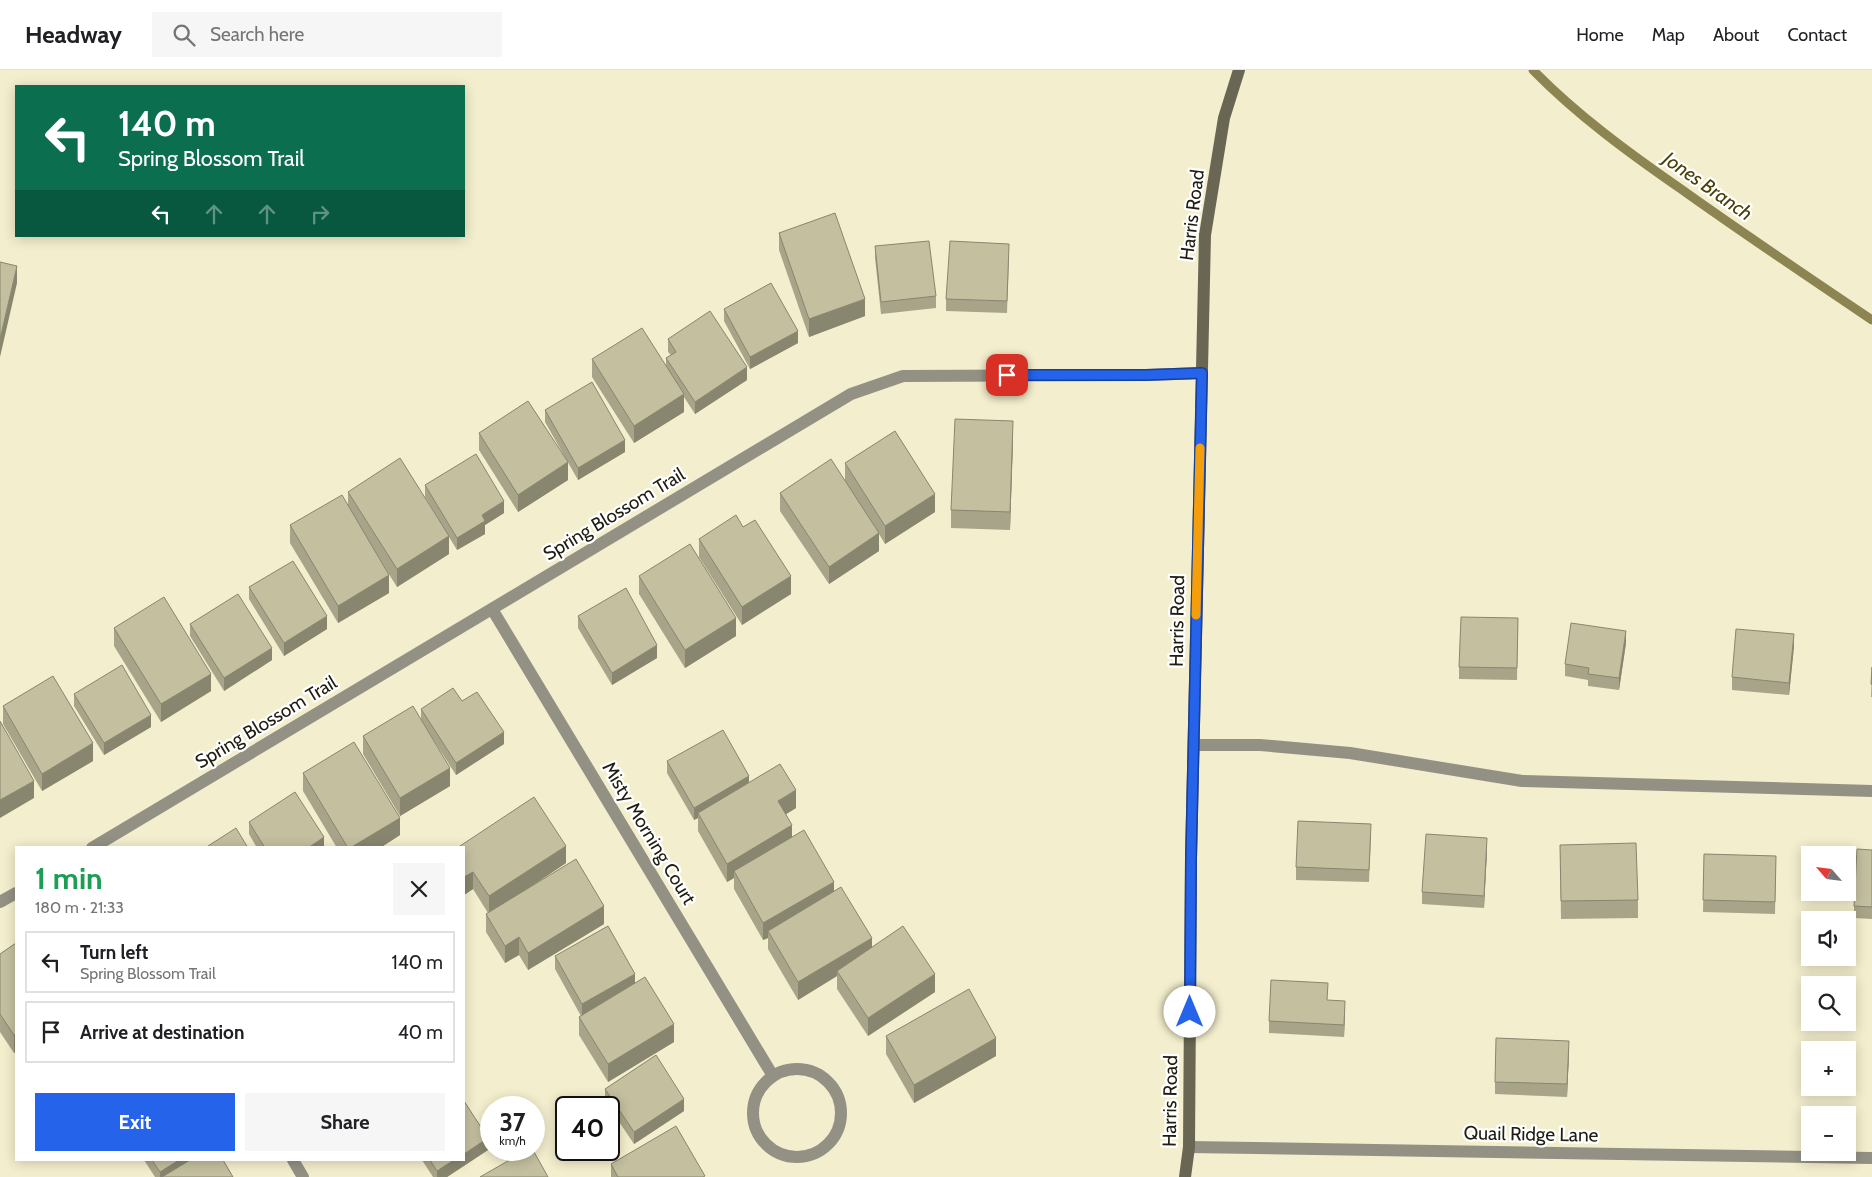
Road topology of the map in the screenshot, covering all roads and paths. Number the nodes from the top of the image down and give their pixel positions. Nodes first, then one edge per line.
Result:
1 (1239, 70) edge
2 (1202, 373) junction
3 (492, 609) junction
4 (1194, 745) junction
5 (1872, 791) edge
6 (99, 846) edge
7 (15, 894) edge
8 (0, 902) edge
9 (773, 1076) junction
10 (1189, 1147) junction
11 (1872, 1158) edge
12 (294, 1161) edge
13 (303, 1177) edge
14 (1185, 1177) edge

1 - 2 street, Harris Road
2 - 3 street, Spring Blossom Trail
2 - 4 street, Harris Road
3 - 6 street, Spring Blossom Trail
3 - 9 street, Misty Morning Court
4 - 5 street
4 - 10 street, Harris Road
7 - 8 street
9 - 9 street
10 - 11 street, Quail Ridge Lane
10 - 14 street, Harris Road
12 - 13 street

